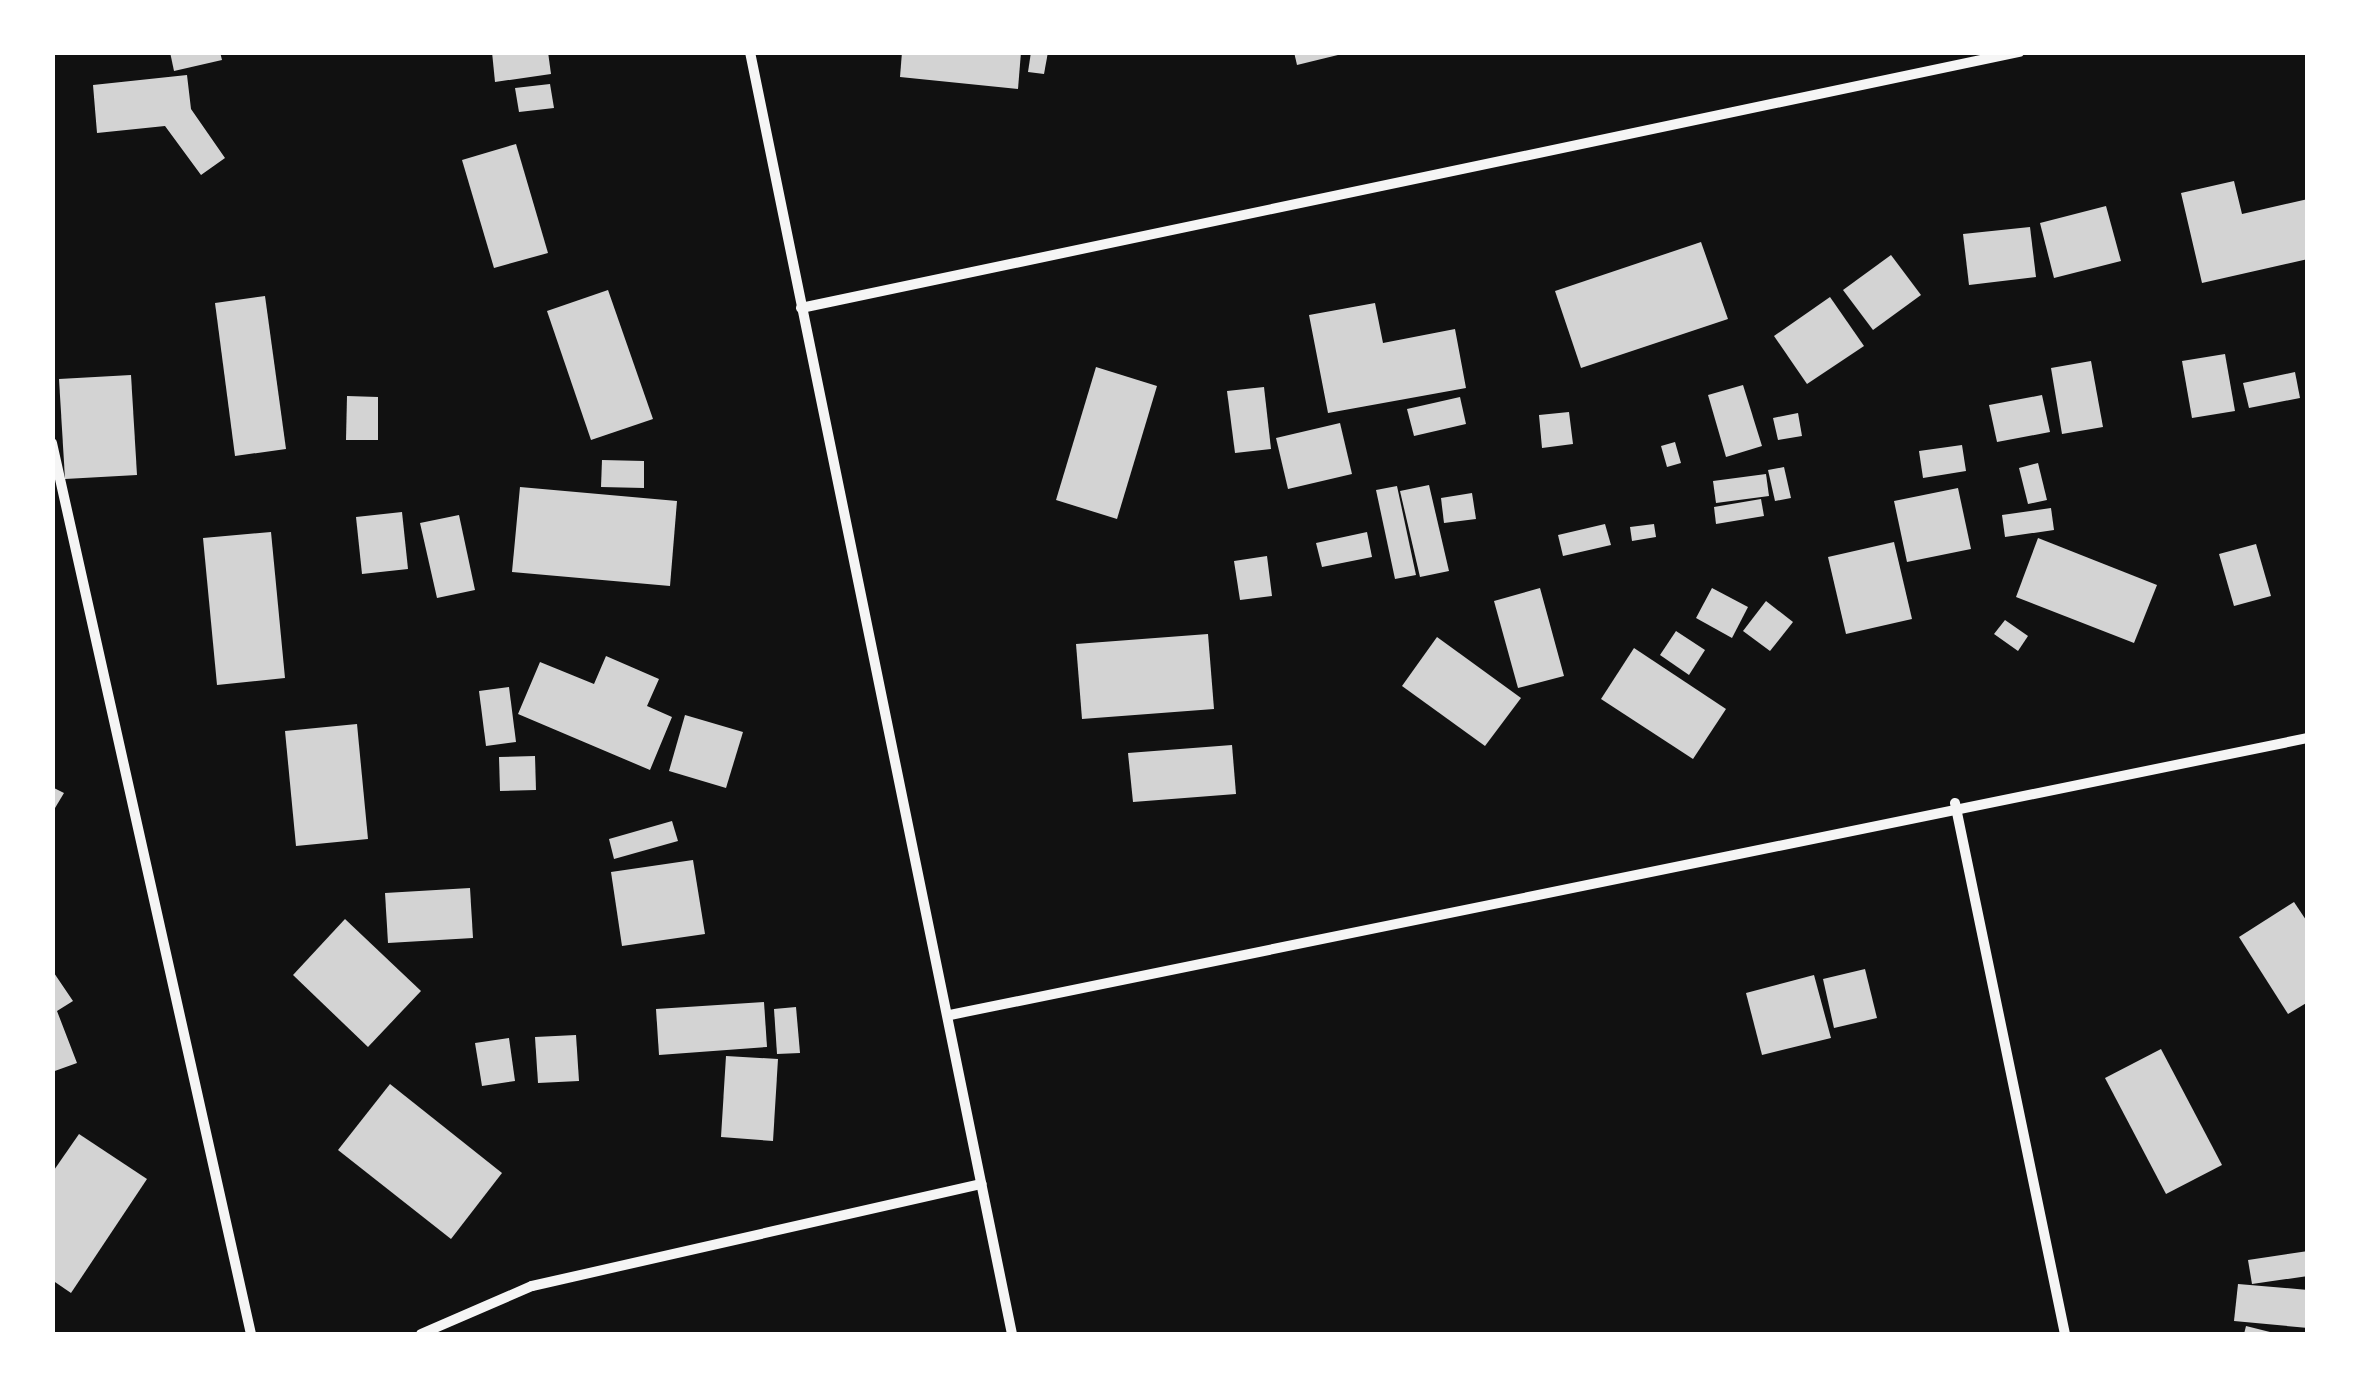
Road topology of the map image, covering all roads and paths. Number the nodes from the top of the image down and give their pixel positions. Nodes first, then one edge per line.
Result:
1 (750, 52) edge
2 (2018, 52) edge
3 (802, 308) junction
4 (52, 443) edge
5 (2308, 738) edge
6 (1955, 803) junction
7 (950, 1014) junction
8 (982, 1184) junction
9 (252, 1334) edge
10 (421, 1334) edge
11 (1012, 1334) edge
12 (2065, 1334) edge

1 - 3 street
2 - 3 street
3 - 7 street
4 - 9 street
5 - 6 street
6 - 7 street
6 - 12 street
7 - 8 street
8 - 10 street
8 - 11 street

